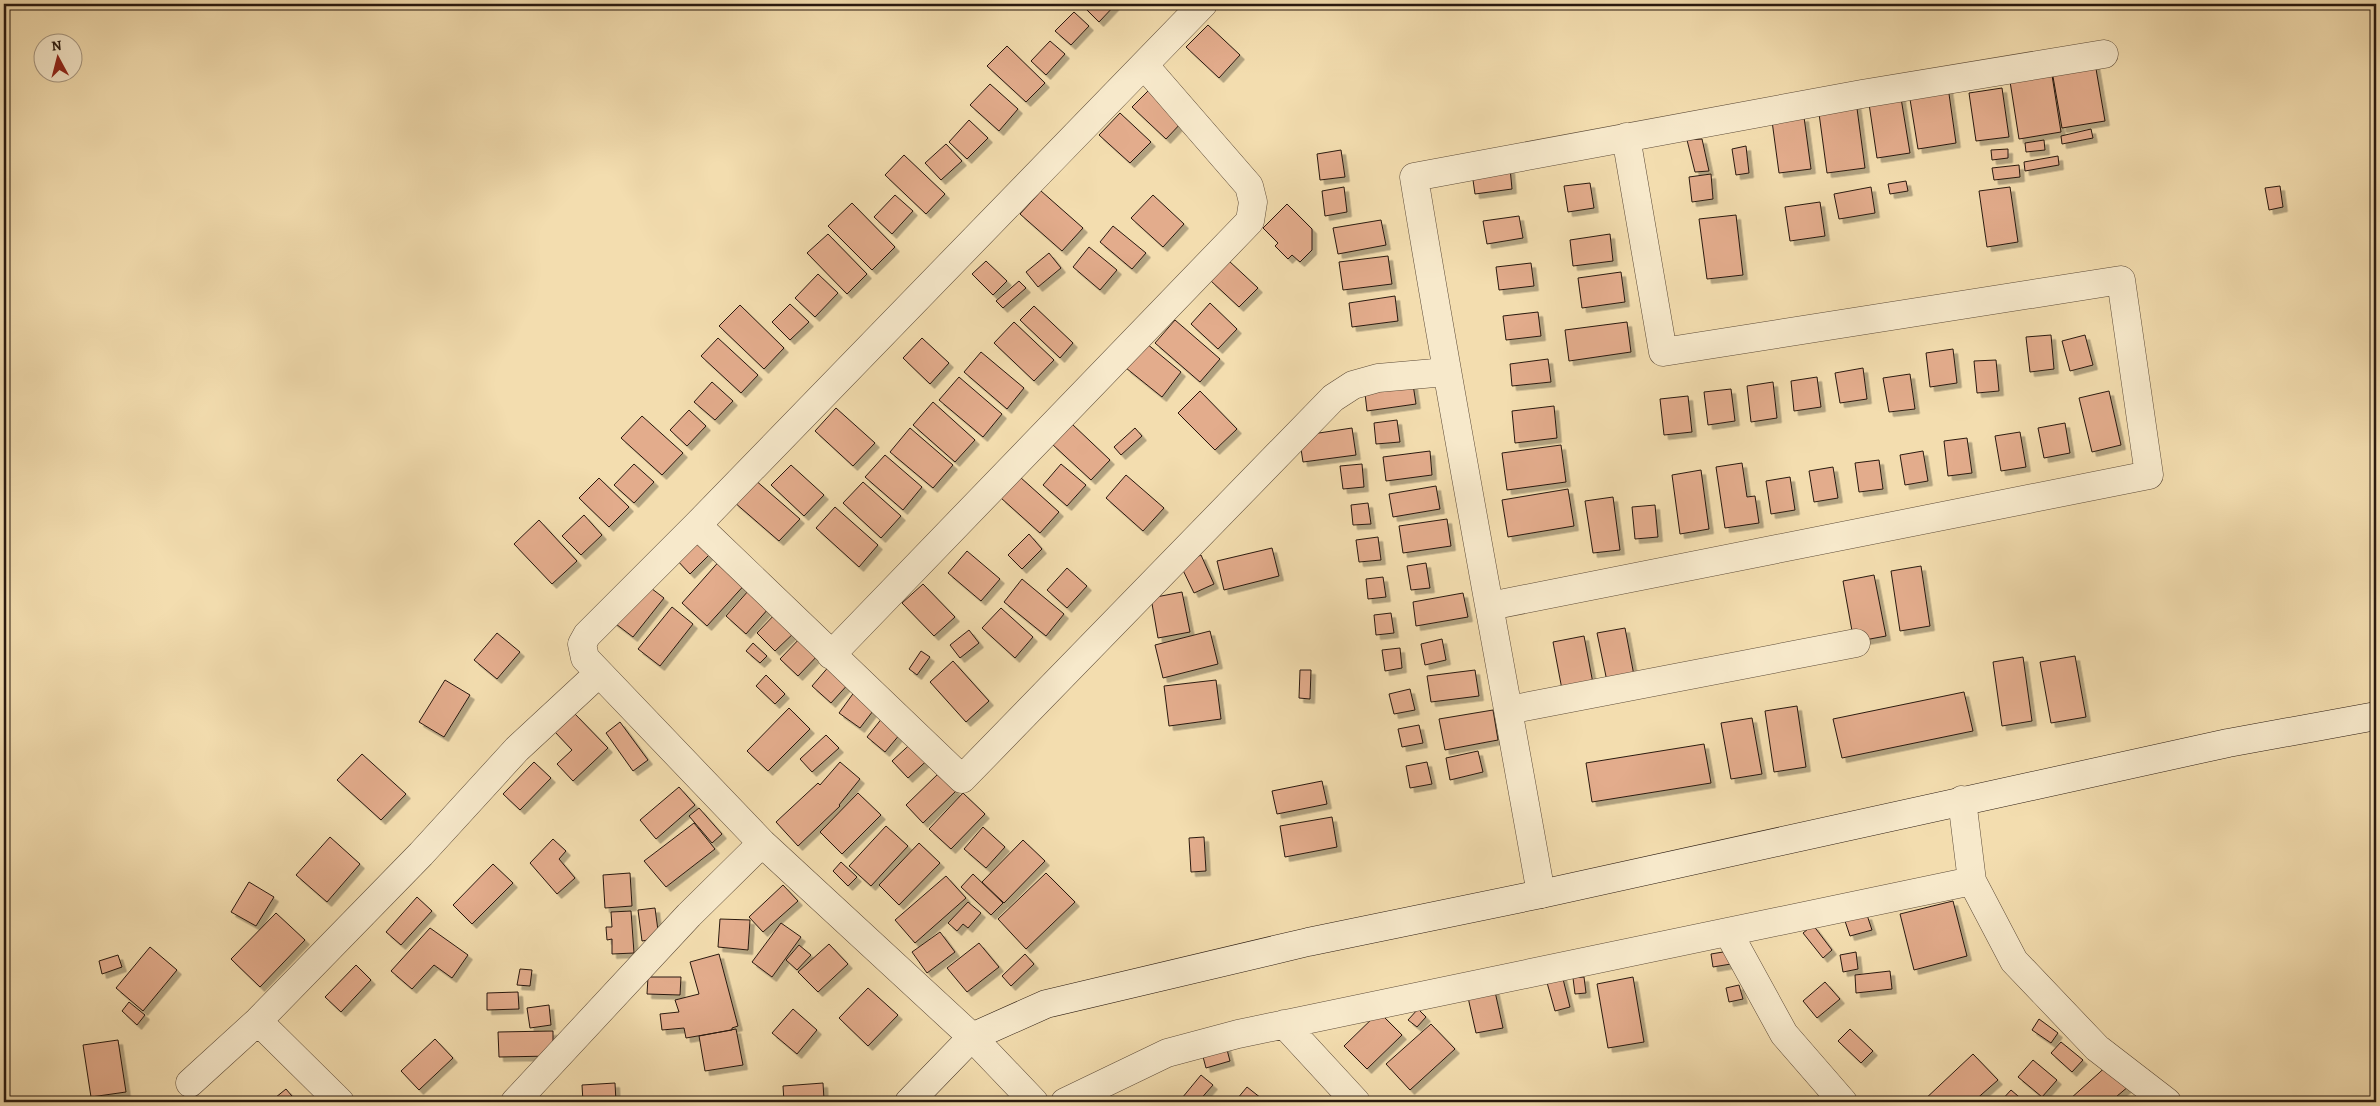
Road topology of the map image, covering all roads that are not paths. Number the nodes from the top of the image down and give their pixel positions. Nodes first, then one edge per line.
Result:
1 (1203, 4) edge
2 (2104, 54) dead end
3 (1144, 65) junction
4 (1626, 137) junction
5 (1446, 372) junction
6 (697, 525) junction
7 (1490, 606) junction
8 (1856, 644) dead end
9 (832, 655) junction
10 (599, 673) junction
11 (1509, 710) junction
12 (2376, 716) edge
13 (1962, 800) junction
14 (762, 843) junction
15 (1972, 881) junction
16 (1540, 894) junction
17 (1728, 932) junction
18 (258, 1022) junction
19 (1284, 1024) junction
20 (972, 1037) junction
21 (190, 1083) dead end
22 (340, 1102) edge
23 (515, 1102) edge
24 (909, 1102) edge
25 (1034, 1102) edge
26 (1065, 1102) edge
27 (1356, 1102) edge
28 (1843, 1102) edge
29 (2166, 1102) edge

1 - 3 street
2 - 4 street
3 - 6 street
3 - 9 street
4 - 5 street
4 - 7 street
5 - 7 street
5 - 9 street
6 - 9 street
6 - 10 street
7 - 11 street
8 - 11 street
10 - 14 street
10 - 18 street
11 - 16 street
12 - 13 street
13 - 15 street
13 - 16 street
14 - 20 street
14 - 23 street
15 - 17 street
15 - 29 street
16 - 20 street
17 - 19 street
17 - 28 street
18 - 21 street
18 - 22 street
19 - 26 street
19 - 27 street
20 - 24 street
20 - 25 street

